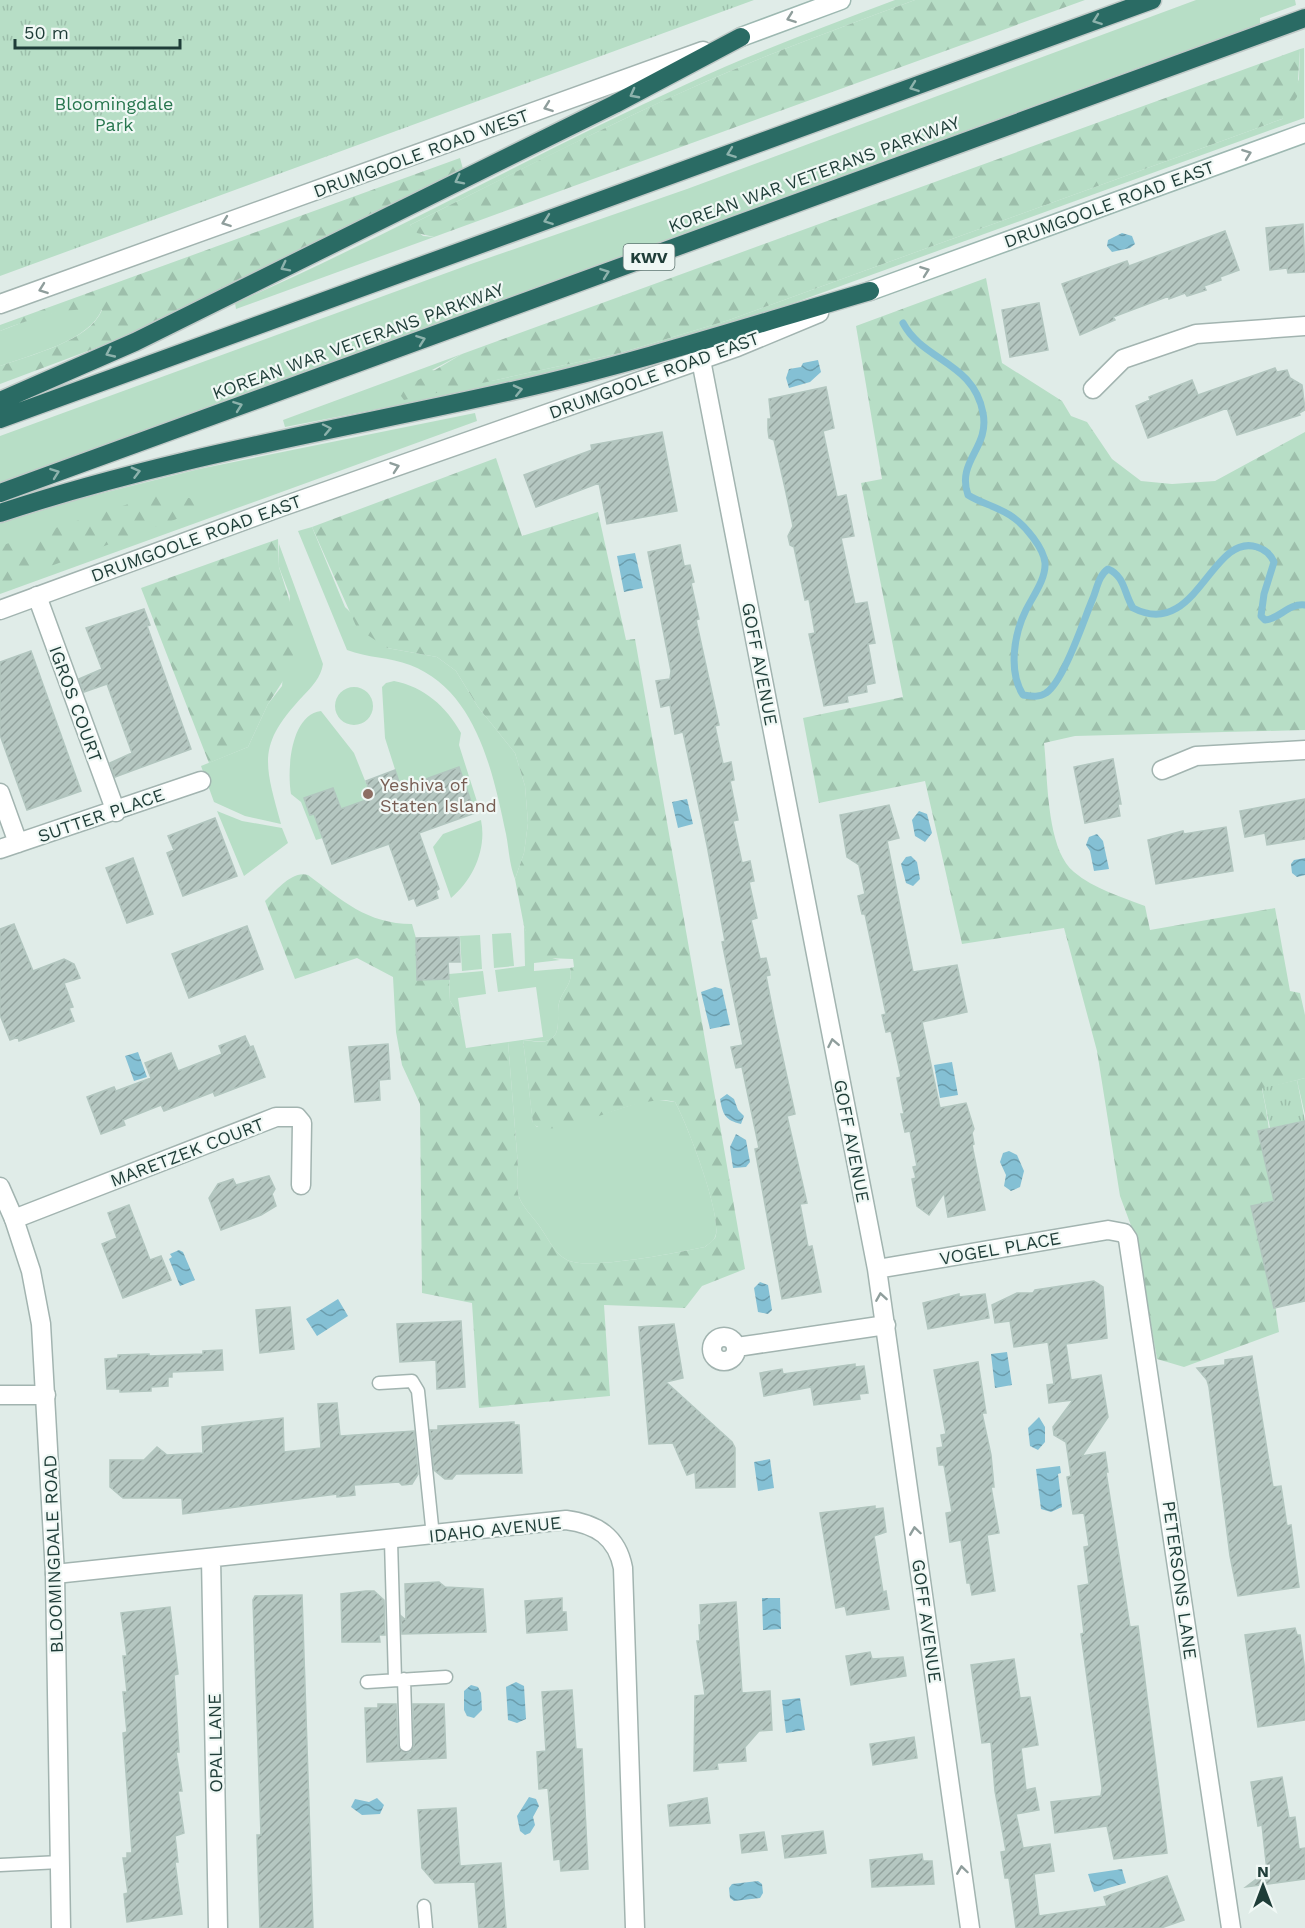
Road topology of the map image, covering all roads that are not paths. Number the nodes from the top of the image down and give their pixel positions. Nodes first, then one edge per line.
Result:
1 (841, 0) edge
2 (1152, 0) edge
3 (1301, 20) edge
4 (741, 37) junction
5 (1305, 133) edge
6 (870, 291) junction
7 (0, 304) edge
8 (1305, 326) edge
9 (701, 360) junction
10 (1093, 389) dead end
11 (0, 401) edge
12 (0, 419) edge
13 (0, 493) edge
14 (0, 513) edge
15 (37, 596) junction
16 (0, 609) edge
17 (1305, 750) edge
18 (1162, 770) dead end
19 (201, 781) dead end
20 (0, 793) edge
21 (116, 812) junction
22 (18, 843) junction
23 (0, 849) edge
24 (301, 1185) dead end
25 (0, 1187) edge
26 (14, 1219) junction
27 (1124, 1233) joint
28 (877, 1269) junction
29 (886, 1325) junction
30 (737, 1347) dead end
31 (379, 1383) dead end
32 (0, 1395) edge
33 (46, 1395) junction
34 (433, 1536) junction
35 (391, 1540) junction
36 (211, 1558) junction
37 (55, 1574) junction
38 (446, 1677) dead end
39 (400, 1680) junction
40 (367, 1682) dead end
41 (406, 1745) dead end
42 (60, 1862) junction
43 (0, 1865) edge
44 (424, 1906) dead end
45 (61, 1928) edge
46 (218, 1928) edge
47 (426, 1928) edge
48 (635, 1928) edge
49 (970, 1928) edge
50 (1231, 1928) edge

1 -> 4 street, DRUMGOOLE ROAD WEST
2 -> 12 highway
13 -> 3 highway, KOREAN WAR VETERANS PARKWAY / KWV
4 -> 7 street, DRUMGOOLE ROAD WEST
4 -> 11 highway
6 -> 5 street, DRUMGOOLE ROAD EAST
6 - 9 street, DRUMGOOLE ROAD EAST
14 -> 6 highway
8 - 10 street
15 -> 9 street, DRUMGOOLE ROAD EAST
28 -> 9 street, GOFF AVENUE
15 - 16 street, DRUMGOOLE ROAD EAST
15 - 21 street, IGROS COURT
17 - 18 street
19 - 21 street, SUTTER PLACE
20 - 22 street
21 - 22 street, SUTTER PLACE
22 - 23 street, SUTTER PLACE
24 - 26 street, MARETZEK COURT
25 - 26 street, BLOOMINGDALE ROAD
26 - 33 street, BLOOMINGDALE ROAD
27 - 28 street, VOGEL PLACE
27 - 50 street, PETERSONS LANE
29 -> 28 street, GOFF AVENUE
29 - 30 street
49 -> 29 street, GOFF AVENUE
31 - 34 lane
32 - 33 street
33 - 37 street, BLOOMINGDALE ROAD
34 - 35 street, IDAHO AVENUE
34 - 48 street, IDAHO AVENUE
35 - 36 street, IDAHO AVENUE
35 - 39 lane
36 - 37 street, IDAHO AVENUE
36 - 46 street, OPAL LANE
37 - 42 street, BLOOMINGDALE ROAD
38 - 39 lane
39 - 40 lane
39 - 41 lane
42 - 43 lane
42 - 45 street, BLOOMINGDALE ROAD
44 - 47 lane

